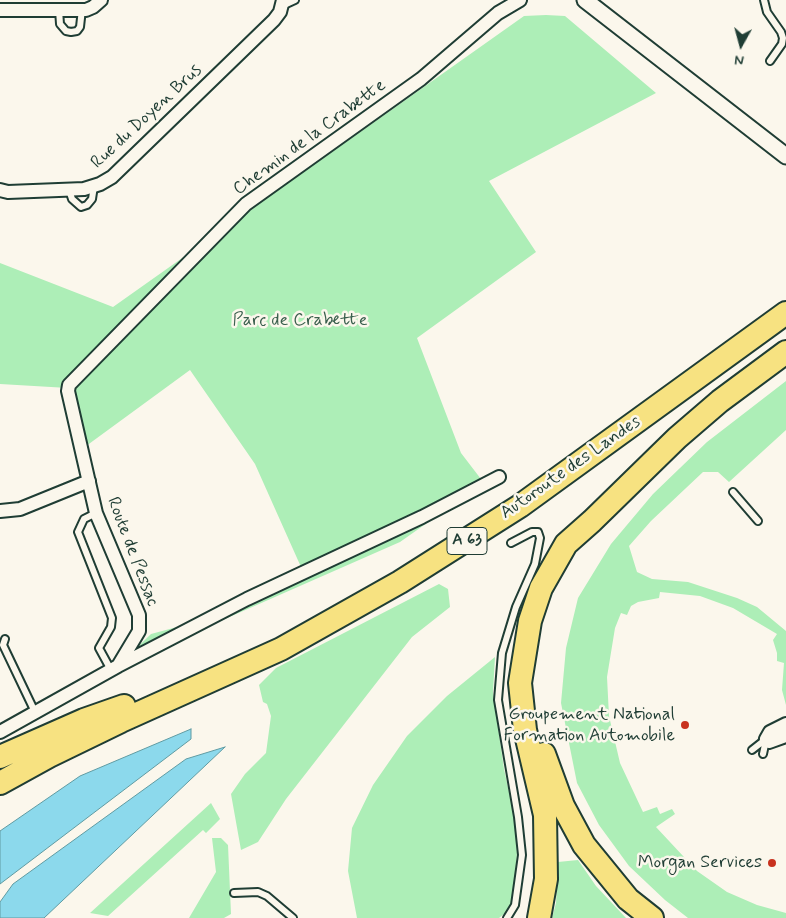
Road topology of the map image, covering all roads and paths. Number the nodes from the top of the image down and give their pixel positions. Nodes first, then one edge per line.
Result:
1 (100, 0) edge
2 (295, 0) edge
3 (503, 0) edge
4 (520, 0) edge
5 (585, 0) edge
6 (764, 0) edge
7 (283, 3) edge
8 (0, 10) edge
9 (59, 10) junction
10 (82, 10) junction
11 (498, 13) junction
12 (770, 62) dead end
13 (786, 156) edge
14 (0, 190) edge
15 (786, 313) edge
16 (786, 352) edge
17 (68, 388) joint
18 (499, 477) dead end
19 (89, 481) junction
20 (733, 492) dead end
21 (0, 511) edge
22 (96, 512) junction
23 (592, 521) junction
24 (758, 521) dead end
25 (512, 543) dead end
26 (348, 610) junction
27 (5, 640) dead end
28 (115, 668) junction
29 (35, 712) junction
30 (784, 726) edge
31 (0, 732) edge
32 (766, 739) junction
33 (752, 750) dead end
34 (763, 754) dead end
35 (0, 758) edge
36 (0, 783) edge
37 (234, 893) dead end
38 (293, 918) edge
39 (507, 918) edge
40 (539, 918) edge
41 (652, 918) edge

1 - 10 street
2 - 7 lane
3 - 11 street, Chemin de la Crabette
4 - 11 street, Chemin de la Crabette
5 - 13 street
6 - 12 lane
7 - 14 street, Rue du Doyen Brus
8 - 9 street
9 - 10 street
9 - 10 lane
11 - 17 street, Chemin de la Crabette
15 - 26 highway, Autoroute des Landes / A 63
16 - 23 highway
17 - 19 street, Route de Pessac
18 - 28 street
19 - 21 street
19 - 22 street, Route de Pessac
20 - 24 lane
22 - 28 street, Route de Pessac
22 - 28 lane
23 - 40 highway
23 - 41 highway
25 - 39 lane
26 - 35 highway
26 - 36 highway
27 - 29 lane
28 - 29 street
29 - 31 street
30 - 32 street
32 - 33 lane
32 - 34 lane
37 - 38 lane

